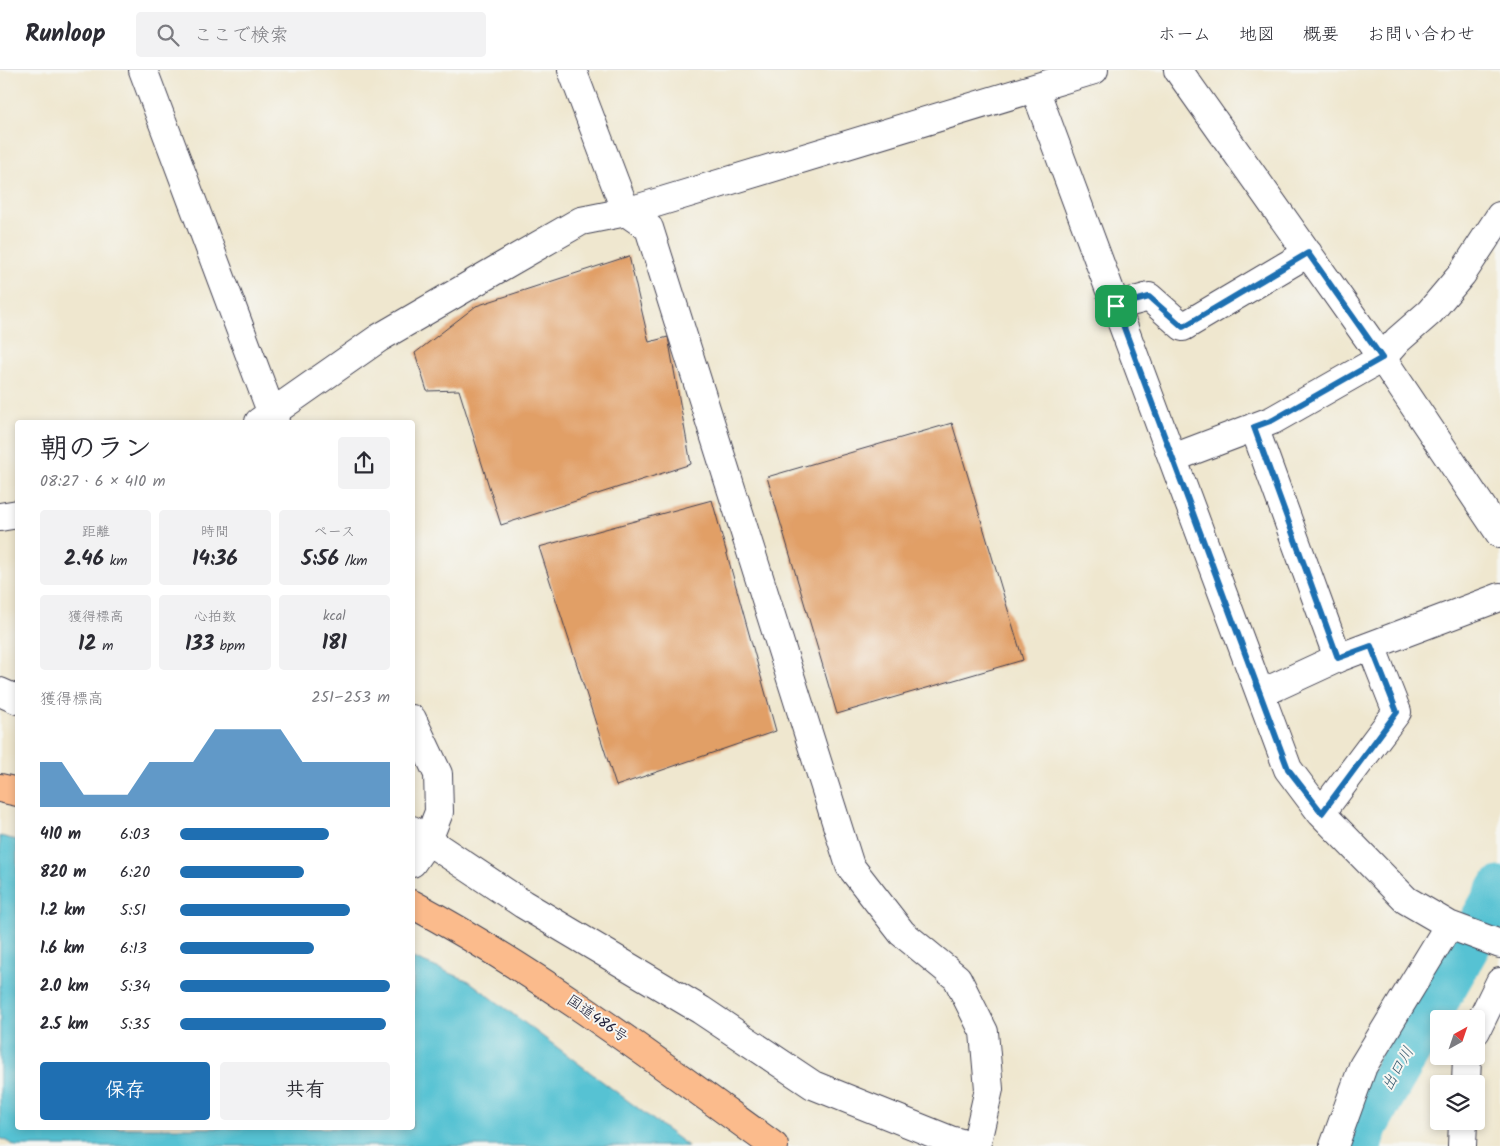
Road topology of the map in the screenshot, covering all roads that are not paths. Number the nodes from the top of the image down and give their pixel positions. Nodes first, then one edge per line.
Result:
1 (143, 70) edge
2 (572, 70) edge
3 (1094, 70) edge
4 (1178, 70) edge
5 (1035, 89) junction
6 (626, 212) junction
7 (1500, 216) edge
8 (1308, 253) junction
9 (1116, 306) junction
10 (1382, 358) junction
11 (269, 420) edge
12 (1254, 427) junction
13 (1173, 458) junction
14 (15, 514) edge
15 (0, 517) edge
16 (1500, 534) edge
17 (1500, 597) edge
18 (1371, 646) junction
19 (1338, 658) junction
20 (0, 692) edge
21 (1260, 694) junction
22 (15, 699) edge
23 (415, 725) edge
24 (0, 788) edge
25 (15, 791) edge
26 (1322, 813) junction
27 (420, 835) edge
28 (415, 852) edge
29 (415, 906) edge
30 (1449, 925) junction
31 (1500, 944) edge
32 (1500, 982) edge
33 (1485, 1013) edge
34 (1463, 1130) edge
35 (774, 1146) edge
36 (972, 1146) edge
37 (976, 1146) edge
38 (1334, 1146) edge
39 (1462, 1146) edge

1 - 11 street
2 - 6 street
3 - 5 street
4 - 8 street
5 - 6 street
5 - 9 street
6 - 11 street
6 - 37 street
7 - 10 street
8 - 9 street
8 - 10 street
9 - 13 street
10 - 12 street
10 - 16 street
12 - 13 street
12 - 19 street
13 - 21 street
14 - 15 street
17 - 18 street
18 - 19 street
18 - 26 street
19 - 21 street
20 - 22 street
21 - 26 street
23 - 27 street
24 - 25 highway
26 - 30 street
27 - 28 street
27 - 36 street
29 - 35 highway, 国道486号
30 - 31 street
30 - 38 street
32 - 33 street
34 - 39 street

